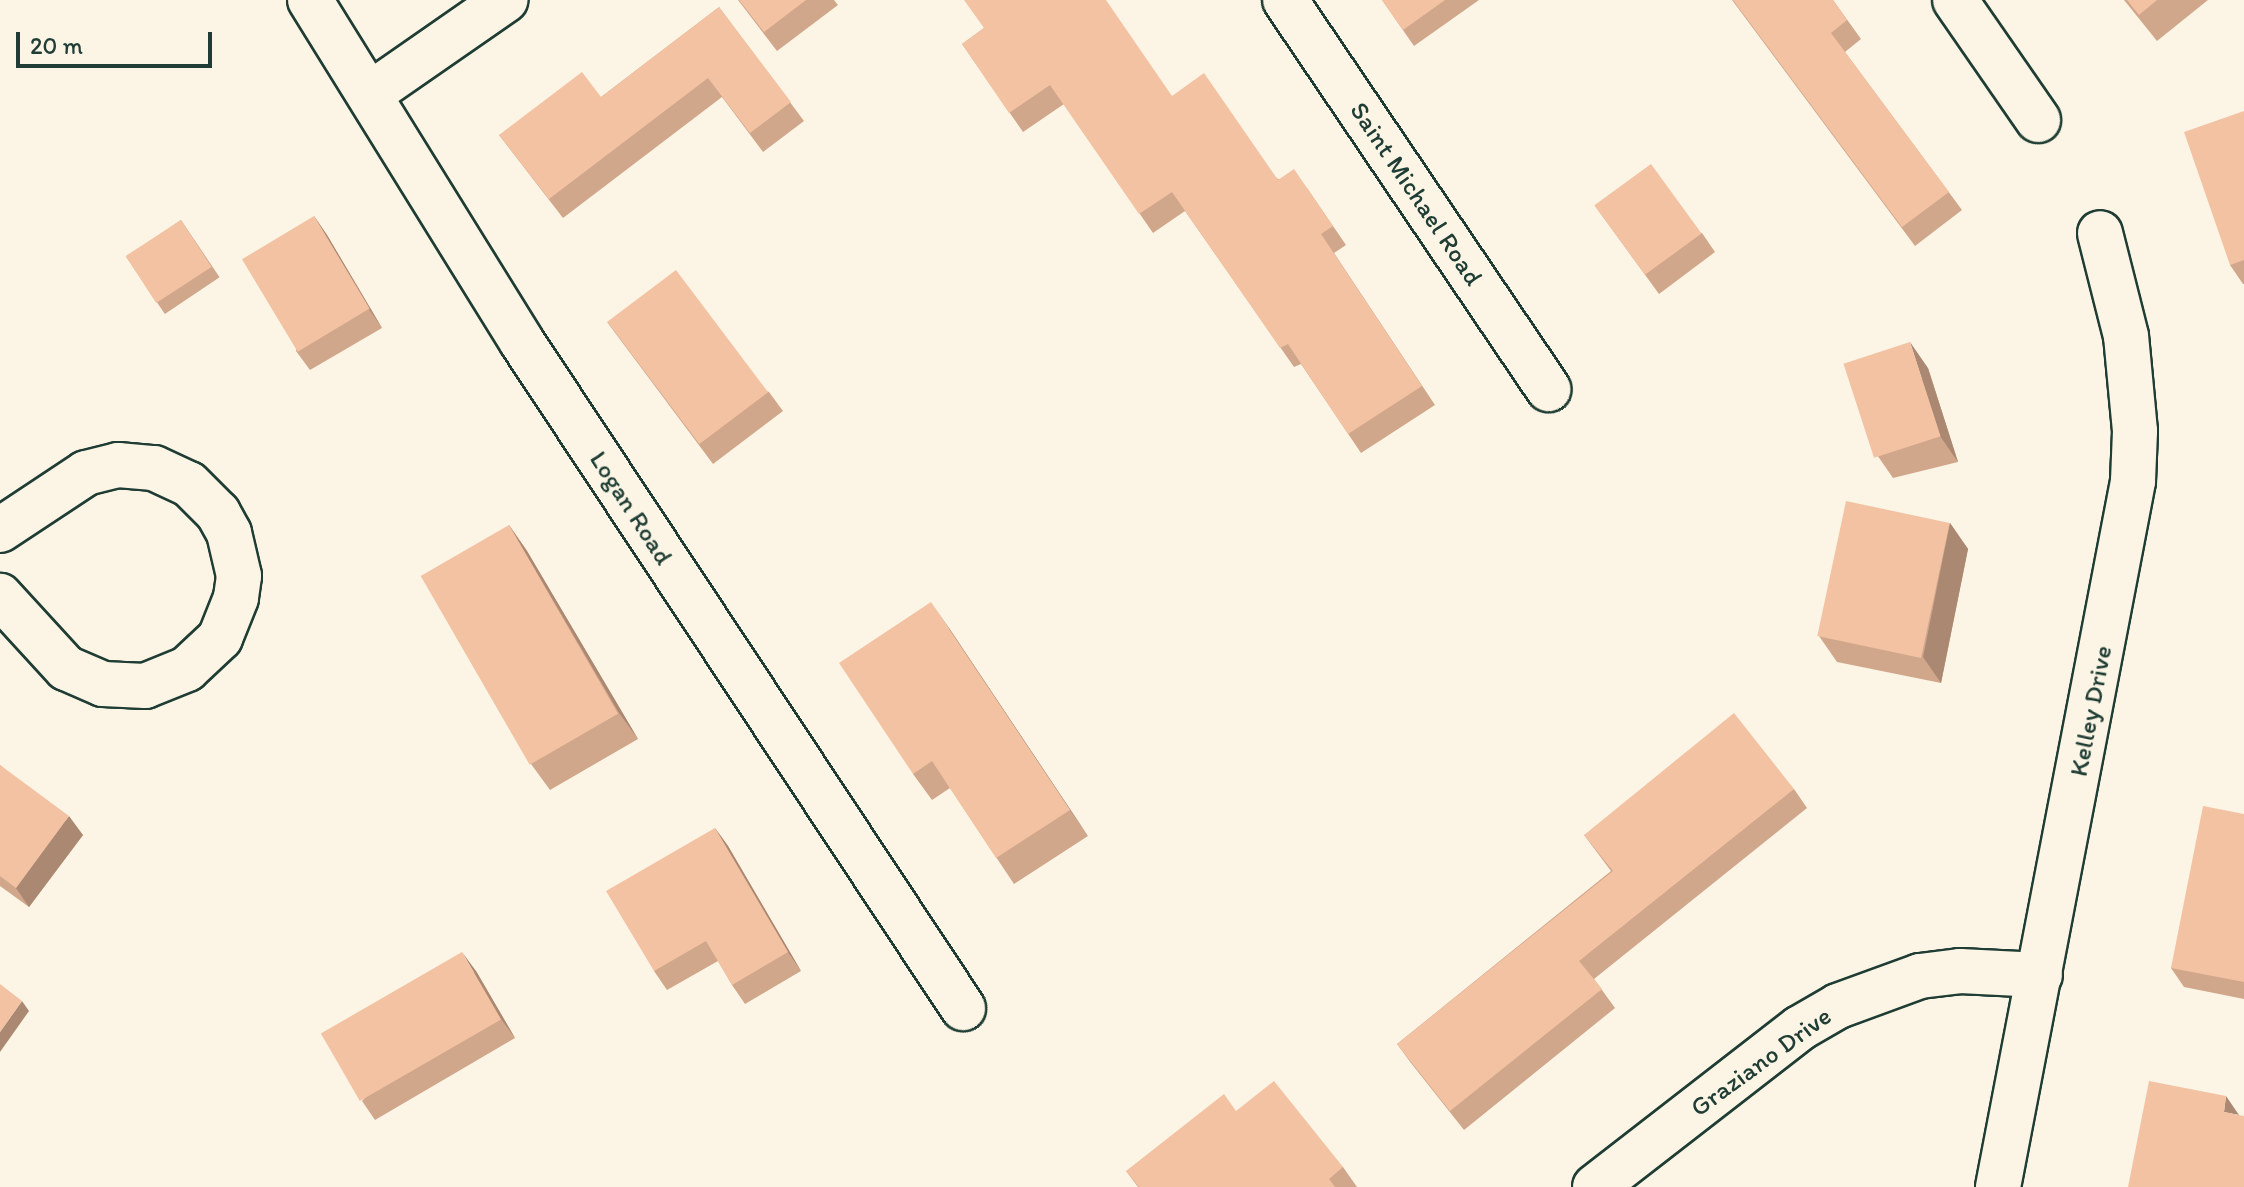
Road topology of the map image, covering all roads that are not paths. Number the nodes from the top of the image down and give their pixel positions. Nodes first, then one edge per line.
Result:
1 (310, 0) edge
2 (505, 0) edge
3 (1285, 0) edge
4 (1955, 0) edge
5 (370, 94) junction
6 (2038, 120) dead end
7 (2100, 233) dead end
8 (1548, 389) dead end
9 (0, 530) edge
10 (0, 596) edge
11 (2040, 975) junction
12 (963, 1008) dead end
13 (1595, 1187) edge
14 (1998, 1187) edge

1 - 5 street, Logan Road
2 - 5 street
3 - 8 street, Saint Michael Road
4 - 6 street
5 - 12 street, Logan Road
7 - 11 street, Kelley Drive
9 - 10 street
11 - 13 street, Graziano Drive
11 - 14 street, Kelley Drive

